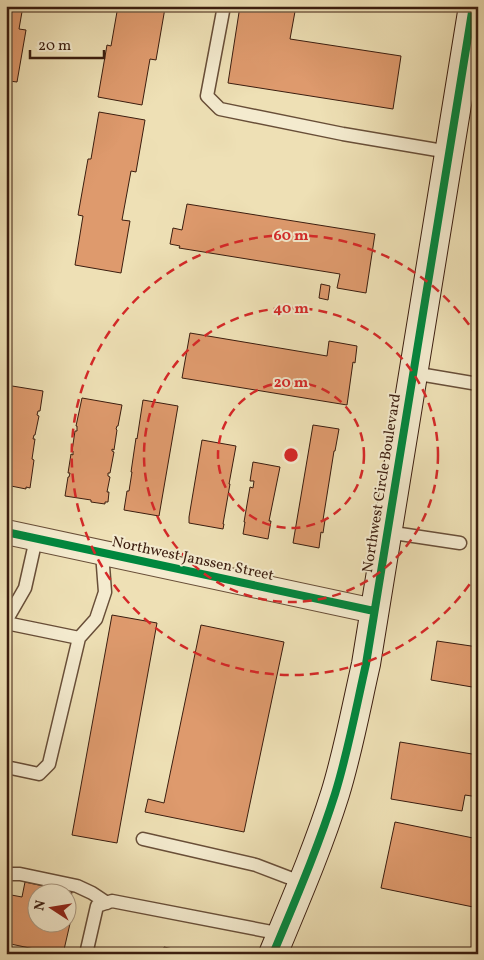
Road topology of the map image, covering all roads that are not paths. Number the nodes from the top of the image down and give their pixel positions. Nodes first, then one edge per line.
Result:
1 (224, 6) edge
2 (472, 6) edge
3 (449, 152) junction
4 (413, 372) junction
5 (478, 384) edge
6 (6, 532) edge
7 (387, 532) junction
8 (36, 539) junction
9 (460, 543) dead end
10 (102, 553) junction
11 (374, 611) junction
12 (6, 622) edge
13 (79, 638) junction
14 (6, 768) edge
15 (143, 839) dead end
16 (6, 874) edge
17 (302, 882) junction
18 (107, 903) junction
19 (277, 944) edge
20 (86, 954) edge

1 - 3 lane
2 - 3 main road, Northwest Circle Boulevard
3 - 4 main road, Northwest Circle Boulevard
4 - 5 lane
4 - 7 main road, Northwest Circle Boulevard
6 - 8 street, Northwest Janssen Street
7 - 9 lane
7 - 11 main road, Northwest Circle Boulevard
8 - 10 street, Northwest Janssen Street
8 - 12 lane
10 - 11 street, Northwest Janssen Street
10 - 13 lane
11 - 17 main road, Northwest Circle Boulevard
12 - 13 lane
13 - 14 lane
15 - 17 lane
16 - 18 lane
17 - 19 main road, Northwest Circle Boulevard
18 - 19 lane
18 - 20 lane

